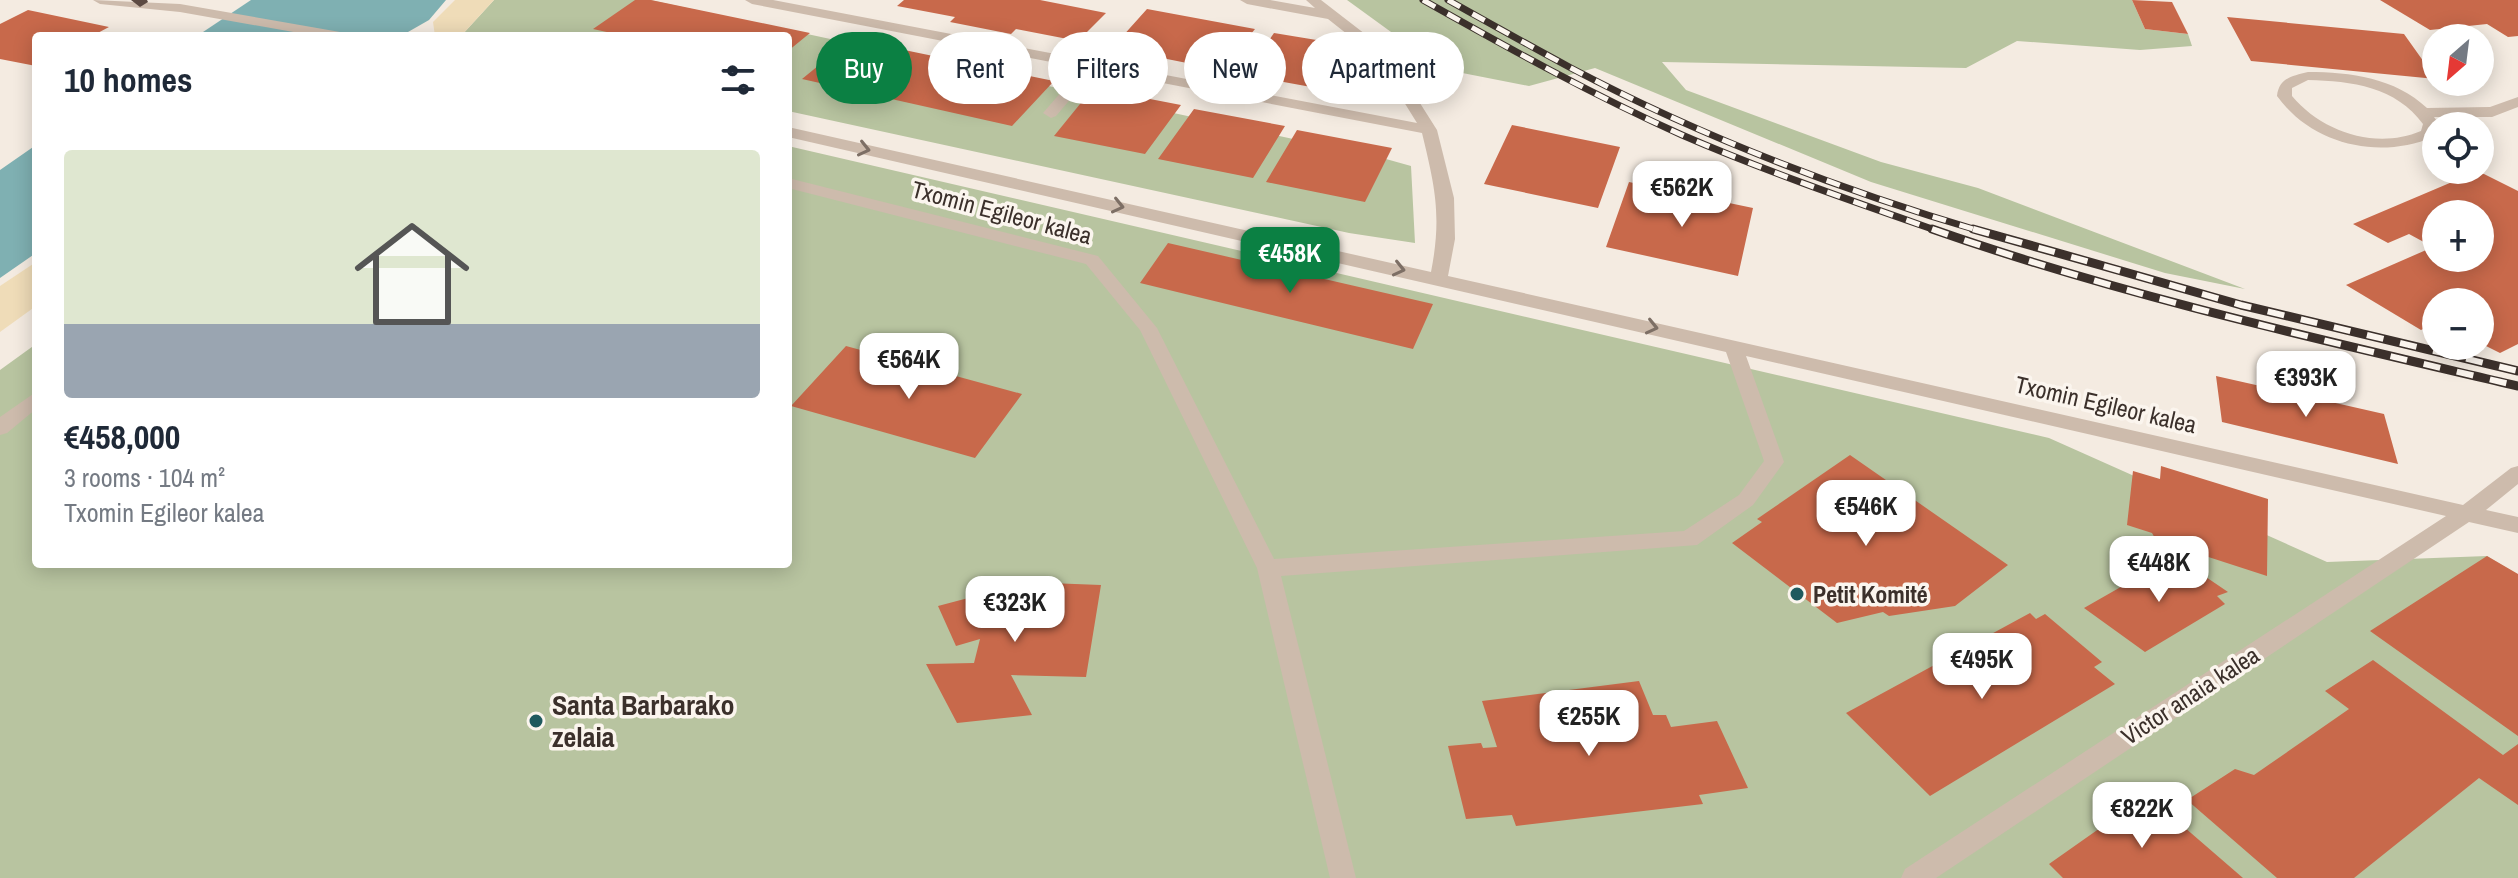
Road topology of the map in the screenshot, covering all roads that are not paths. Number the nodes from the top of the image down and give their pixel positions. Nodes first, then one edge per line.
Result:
1 (100, 0) edge
2 (752, 0) edge
3 (1247, 0) edge
4 (1313, 0) edge
5 (139, 1) edge
6 (1337, 16) junction
7 (317, 32) edge
8 (1048, 57) edge
9 (1168, 80) edge
10 (2518, 102) edge
11 (1059, 104) edge
12 (2492, 112) edge
13 (1051, 113) dead end
14 (2424, 113) joint
15 (1429, 130) junction
16 (792, 133) edge
17 (792, 184) edge
18 (1439, 278) junction
19 (1733, 345) junction
20 (32, 402) edge
21 (0, 428) edge
22 (2518, 473) edge
23 (2467, 513) junction
24 (2518, 525) edge
25 (1268, 568) junction
26 (1343, 878) edge
27 (1914, 878) edge

1 - 5 street
2 - 8 street
3 - 6 street
4 - 6 street
5 - 7 street
6 - 15 street
9 - 15 street
10 - 12 street
11 - 13 street
14 - 14 street
15 - 18 street
16 -> 18 street, Txomin Egileor kalea
17 - 25 street, Txomin Egileor kalea
18 -> 19 street, Txomin Egileor kalea
19 - 23 street, Txomin Egileor kalea
19 - 25 street
20 - 21 street
22 - 23 street
23 - 24 street, Txomin Egileor kalea
23 - 27 street, Victor anaia kalea
25 - 26 street, Txomin Egileor kalea

